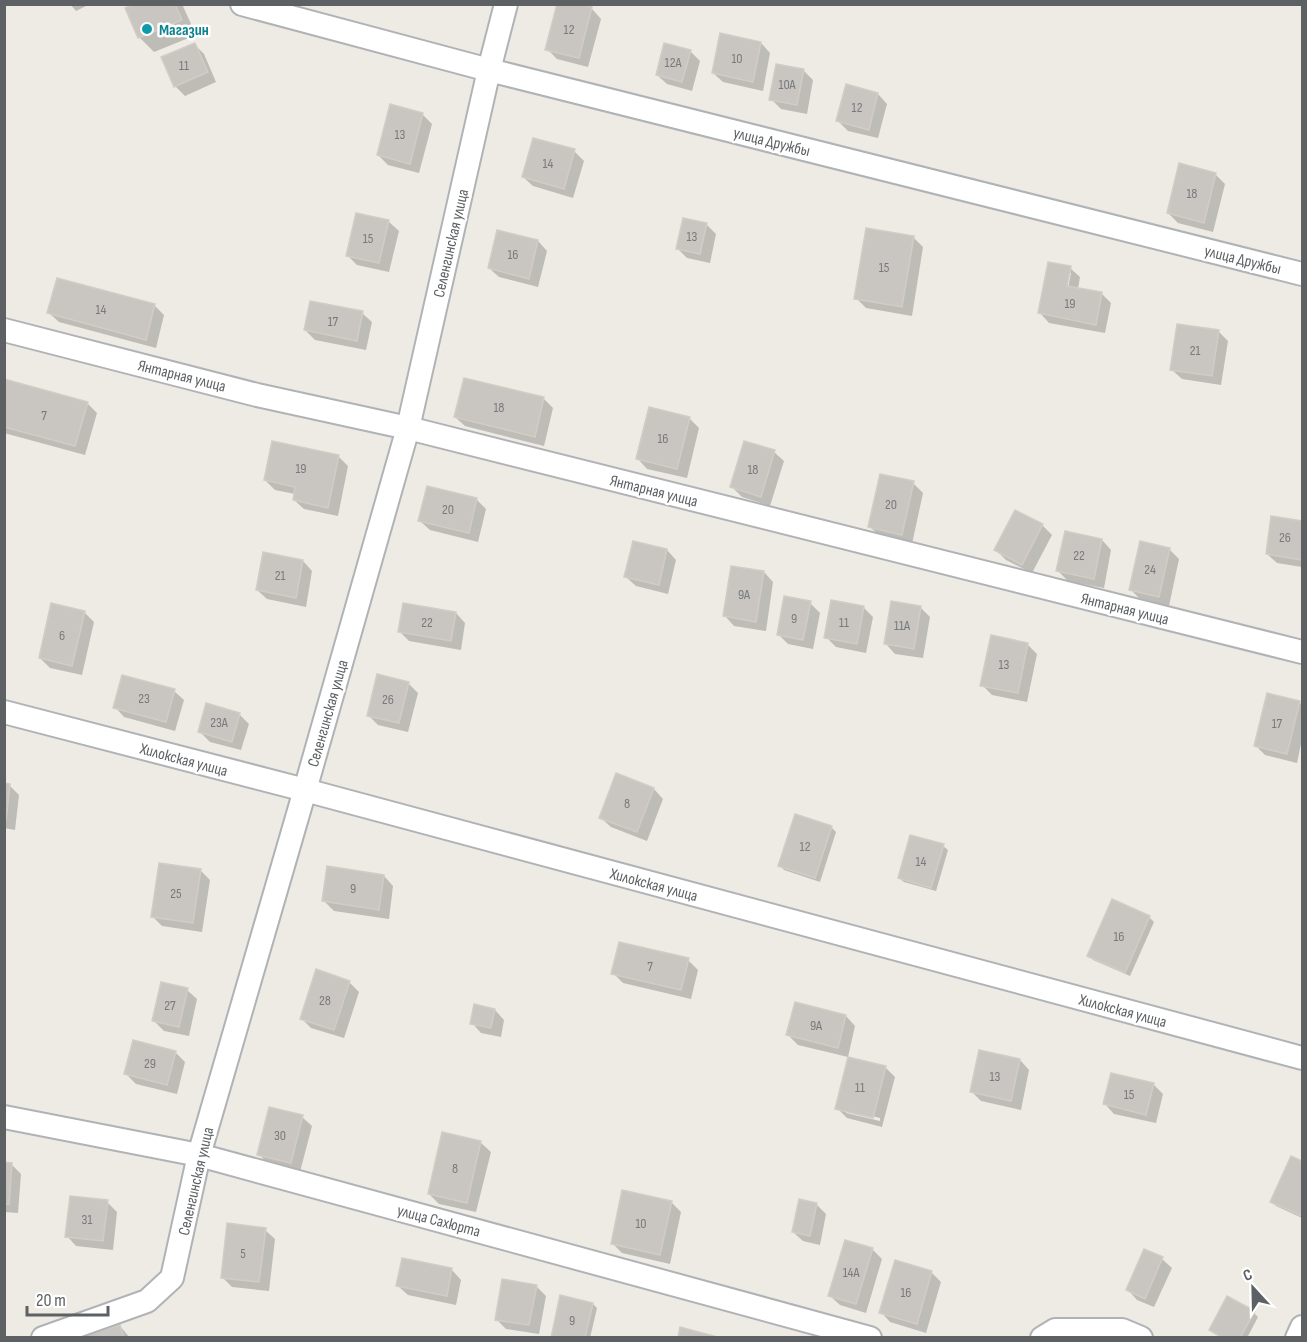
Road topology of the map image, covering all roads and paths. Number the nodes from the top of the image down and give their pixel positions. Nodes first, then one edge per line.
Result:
1 (242, 4) edge
2 (506, 4) edge
3 (489, 70) junction
4 (1302, 274) edge
5 (4, 330) edge
6 (408, 428) junction
7 (1302, 652) edge
8 (4, 712) edge
9 (305, 790) junction
10 (1302, 1058) edge
11 (4, 1117) edge
12 (199, 1155) junction
13 (1302, 1327) edge
14 (1049, 1334) edge
15 (43, 1338) edge
16 (870, 1338) edge
17 (1141, 1338) edge
18 (1298, 1338) edge

1 - 3 street, улица Дружбы
2 - 3 street, Селенгинская улица
3 - 4 street, улица Дружбы
3 - 6 street, Селенгинская улица
5 - 6 street, Янтарная улица
6 - 7 street, Янтарная улица
6 - 9 street, Селенгинская улица
8 - 9 street, Хилокская улица
9 - 10 street, Хилокская улица
9 - 12 street, Селенгинская улица
11 - 12 street, улица Сахюрта
12 - 15 street, Селенгинская улица
12 - 16 street, улица Сахюрта
13 - 18 street
14 - 17 street

